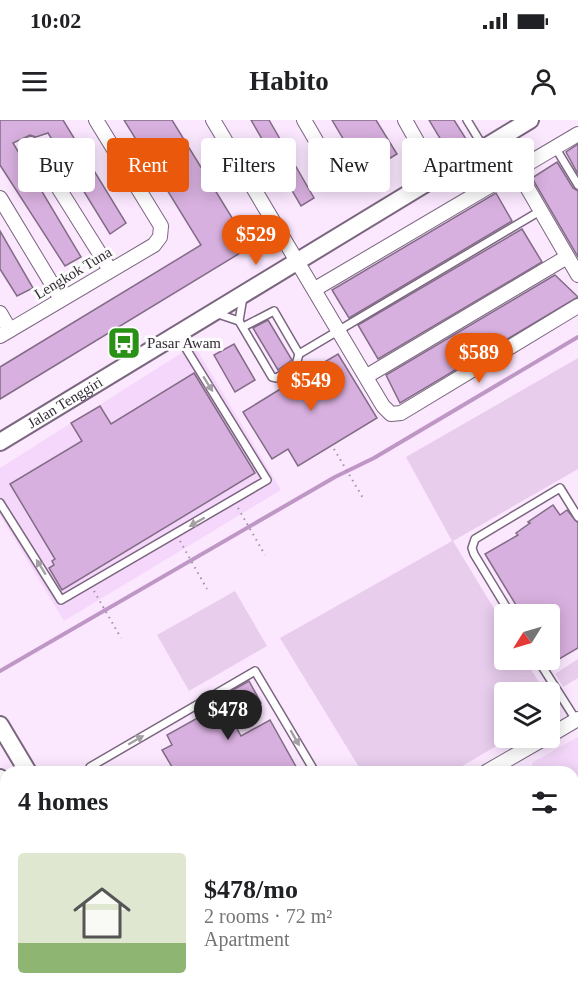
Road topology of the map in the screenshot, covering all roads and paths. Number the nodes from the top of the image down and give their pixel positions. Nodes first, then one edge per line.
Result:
1 (96, 120) edge
2 (213, 120) edge
3 (304, 120) edge
4 (405, 120) edge
5 (467, 120) edge
6 (530, 120) edge
7 (578, 134) edge
8 (315, 138) edge
9 (415, 138) edge
10 (478, 138) edge
11 (500, 138) edge
12 (555, 147) junction
13 (534, 160) edge
14 (578, 185) edge
15 (61, 192) edge
16 (412, 192) edge
17 (480, 192) edge
18 (529, 192) edge
19 (0, 198) edge
20 (540, 212) junction
21 (567, 257) junction
22 (297, 262) junction
23 (110, 270) junction
24 (578, 276) edge
25 (315, 290) junction
26 (244, 294) junction
27 (61, 299) junction
28 (578, 306) edge
29 (0, 313) edge
30 (212, 313) junction
31 (241, 324) junction
32 (340, 330) junction
33 (5, 333) edge
34 (177, 334) junction
35 (299, 354) junction
36 (367, 376) junction
37 (0, 442) edge
38 (334, 449) dead end
39 (363, 498) dead end
40 (233, 501) junction
41 (0, 503) edge
42 (578, 517) edge
43 (176, 534) junction
44 (265, 555) dead end
45 (89, 583) junction
46 (207, 589) dead end
47 (504, 604) edge
48 (121, 638) dead end
49 (545, 670) edge
50 (577, 719) edge
51 (0, 725) edge
52 (560, 729) edge
53 (529, 748) edge
54 (24, 766) edge
55 (92, 766) edge
56 (311, 766) edge
57 (500, 766) edge

1 - 23 street, Lengkok Tuna
2 - 22 street
3 - 8 street
4 - 9 street
5 - 10 lane
6 - 11 street, Jalan Tenggiri
7 - 12 street
12 - 13 street
12 - 14 lane
15 - 23 street
16 - 22 street, Jalan Tenggiri
17 - 25 street
18 - 20 street
19 - 27 street
20 - 21 street
20 - 32 lane
21 - 24 street
21 - 36 street
22 - 25 street
22 - 26 street, Jalan Tenggiri
23 - 27 street, Lengkok Tuna
25 - 32 street
26 - 30 street, Jalan Tenggiri
26 - 31 lane
27 - 33 street, Lengkok Tuna
28 - 36 street
29 - 33 street
30 - 31 lane
30 - 34 street, Jalan Tenggiri
31 - 35 lane
31 - 35 lane
32 - 35 lane
32 - 36 street
34 - 37 street, Jalan Tenggiri
34 -> 40 lane
38 - 39 path
40 -> 43 lane
40 - 44 path
45 -> 41 lane
42 - 47 lane
43 - 45 lane
43 - 46 path
45 - 48 path
49 - 50 lane
50 - 52 street
51 - 54 street
53 - 57 street
55 -> 56 lane

